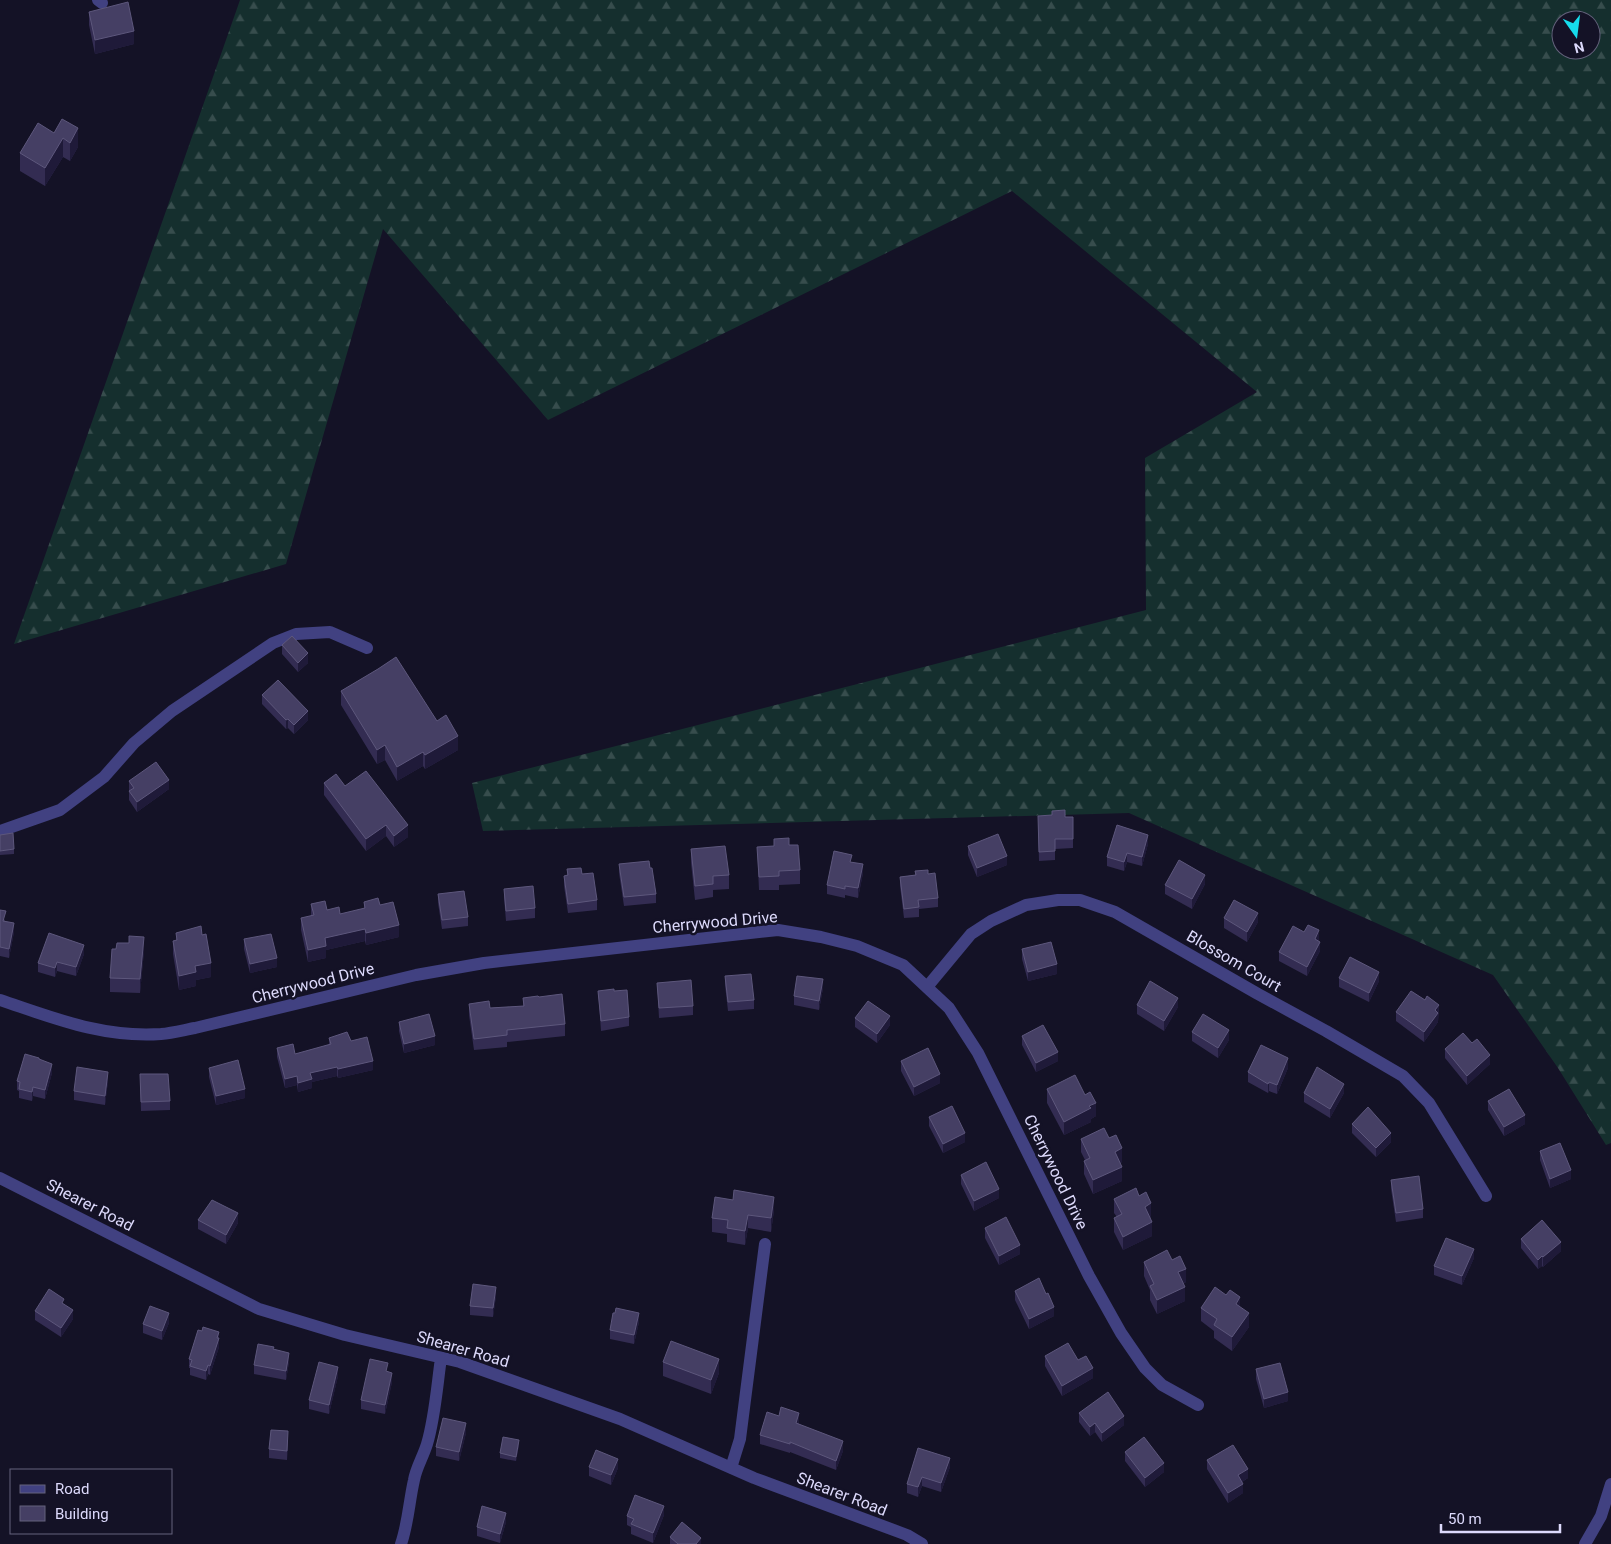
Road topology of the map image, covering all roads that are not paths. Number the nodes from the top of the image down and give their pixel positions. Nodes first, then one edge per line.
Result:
1 (366, 648) dead end
2 (0, 831) edge
3 (927, 987) junction
4 (0, 1000) edge
5 (0, 1178) edge
6 (1486, 1196) dead end
7 (765, 1244) dead end
8 (441, 1358) junction
9 (1198, 1405) dead end
10 (730, 1468) junction
11 (1611, 1484) edge
12 (401, 1544) edge
13 (922, 1544) edge
14 (1585, 1544) edge

1 - 2 street
3 - 4 street, Cherrywood Drive
3 - 6 street, Blossom Court
3 - 9 street, Cherrywood Drive
5 - 8 street, Shearer Road
7 - 10 street
8 - 10 street, Shearer Road
8 - 12 street
10 - 13 street, Shearer Road
11 - 14 street

